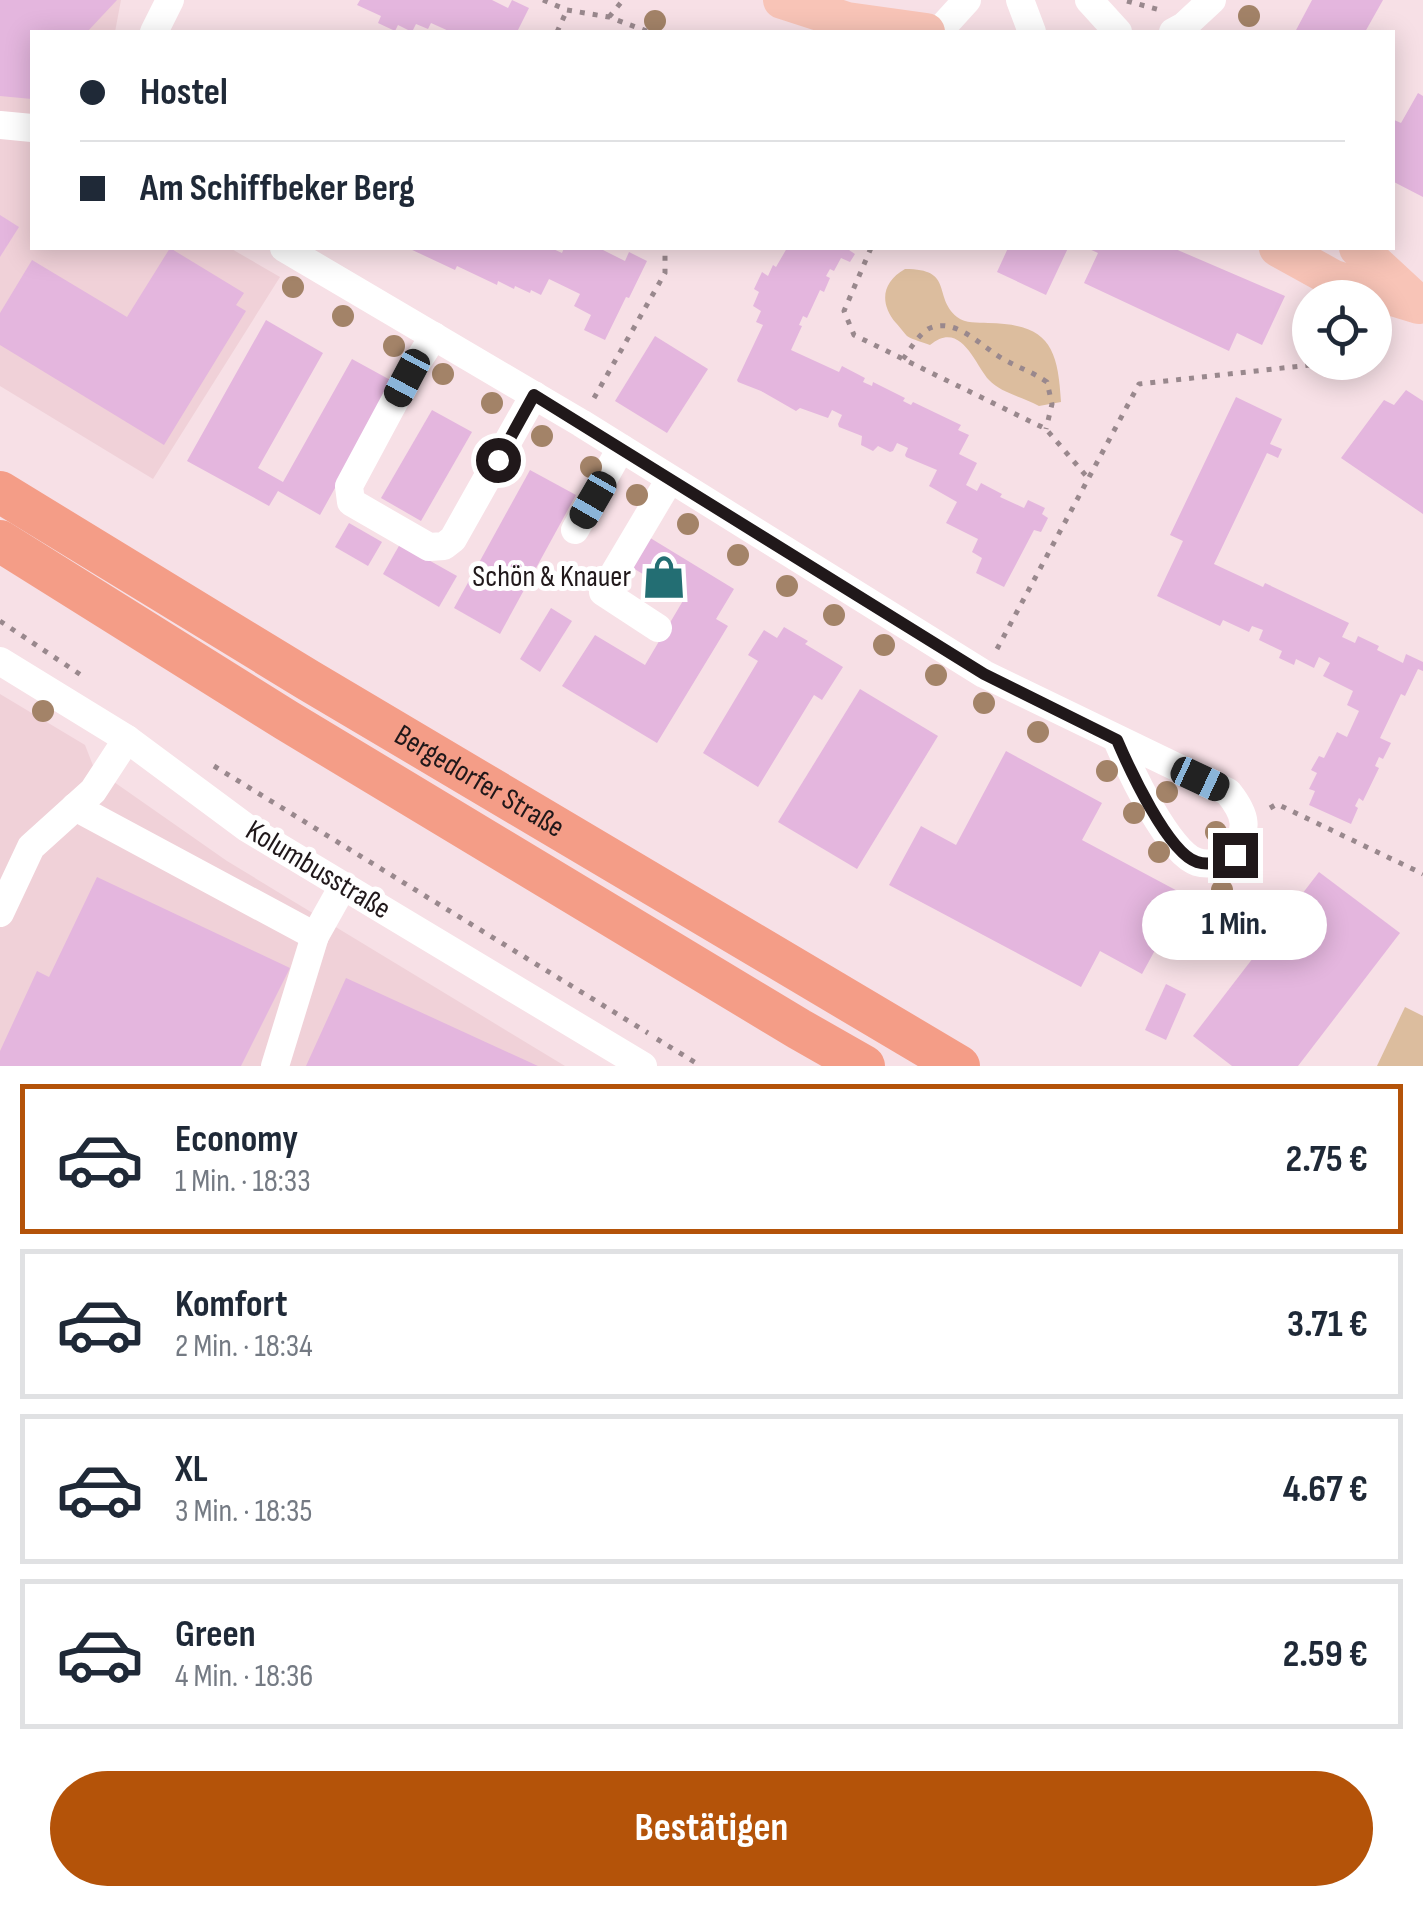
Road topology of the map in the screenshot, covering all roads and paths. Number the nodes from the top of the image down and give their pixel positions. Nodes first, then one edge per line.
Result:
1 (170, 0) edge
2 (543, 0) edge
3 (623, 0) edge
4 (782, 0) edge
5 (967, 0) edge
6 (1020, 0) edge
7 (1088, 0) edge
8 (568, 10) junction
9 (609, 17) junction
10 (857, 27) edge
11 (155, 30) edge
12 (558, 30) edge
13 (644, 30) edge
14 (898, 30) edge
15 (940, 30) edge
16 (1031, 30) edge
17 (1116, 30) edge
18 (1177, 30) edge
19 (1199, 30) edge
20 (0, 125) edge
21 (30, 128) edge
22 (287, 250) edge
23 (665, 250) edge
24 (871, 250) edge
25 (1282, 250) edge
26 (1360, 250) edge
27 (1421, 306) edge
28 (434, 336) junction
29 (903, 359) junction
30 (1292, 367) edge
31 (534, 395) junction
32 (581, 423) junction
33 (1046, 430) junction
34 (621, 448) junction
35 (1088, 478) junction
36 (670, 479) junction
37 (0, 492) edge
38 (575, 530) dead end
39 (0, 541) edge
40 (0, 621) edge
41 (658, 628) dead end
42 (0, 661) edge
43 (984, 674) junction
44 (93, 683) dead end
45 (127, 739) junction
46 (1117, 740) junction
47 (205, 760) dead end
48 (75, 808) junction
49 (1245, 821) junction
50 (1423, 874) edge
51 (342, 886) junction
52 (0, 913) edge
53 (315, 936) junction
54 (799, 1029) junction
55 (609, 1057) edge
56 (275, 1066) edge
57 (643, 1066) edge
58 (701, 1066) edge
59 (847, 1066) edge
60 (864, 1066) edge
61 (959, 1066) edge

1 - 11 street
2 - 8 path
3 - 9 path
4 - 10 main road
5 - 15 street
6 - 16 street
7 - 17 street
8 - 9 path
8 - 12 path
9 - 13 path
10 - 14 main road
18 - 19 street
20 - 21 street
22 - 28 street
23 - 32 path
24 - 29 path
25 - 27 main road
26 - 27 main road
28 - 31 street
28 - 31 street
29 - 33 path
29 - 33 path
30 - 35 path
31 - 32 street
32 - 34 street
33 - 35 path
34 - 36 street
34 - 38 street
35 - 43 path
36 - 41 street
36 - 43 street
37 - 61 highway, Bergedorfer Straße
39 - 54 highway, Bergedorfer Straße
40 - 44 path
42 - 45 street, Kolumbusstraße
43 - 46 street
45 - 48 street
45 - 51 street, Kolumbusstraße
46 - 49 street
46 - 49 street
47 - 58 path
48 - 52 street
48 - 53 street
49 - 50 path
51 - 53 street
51 - 55 street, Kolumbusstraße
53 - 56 street
54 - 59 highway
54 - 60 highway, Bergedorfer Straße
55 - 57 street, Kolumbusstraße

